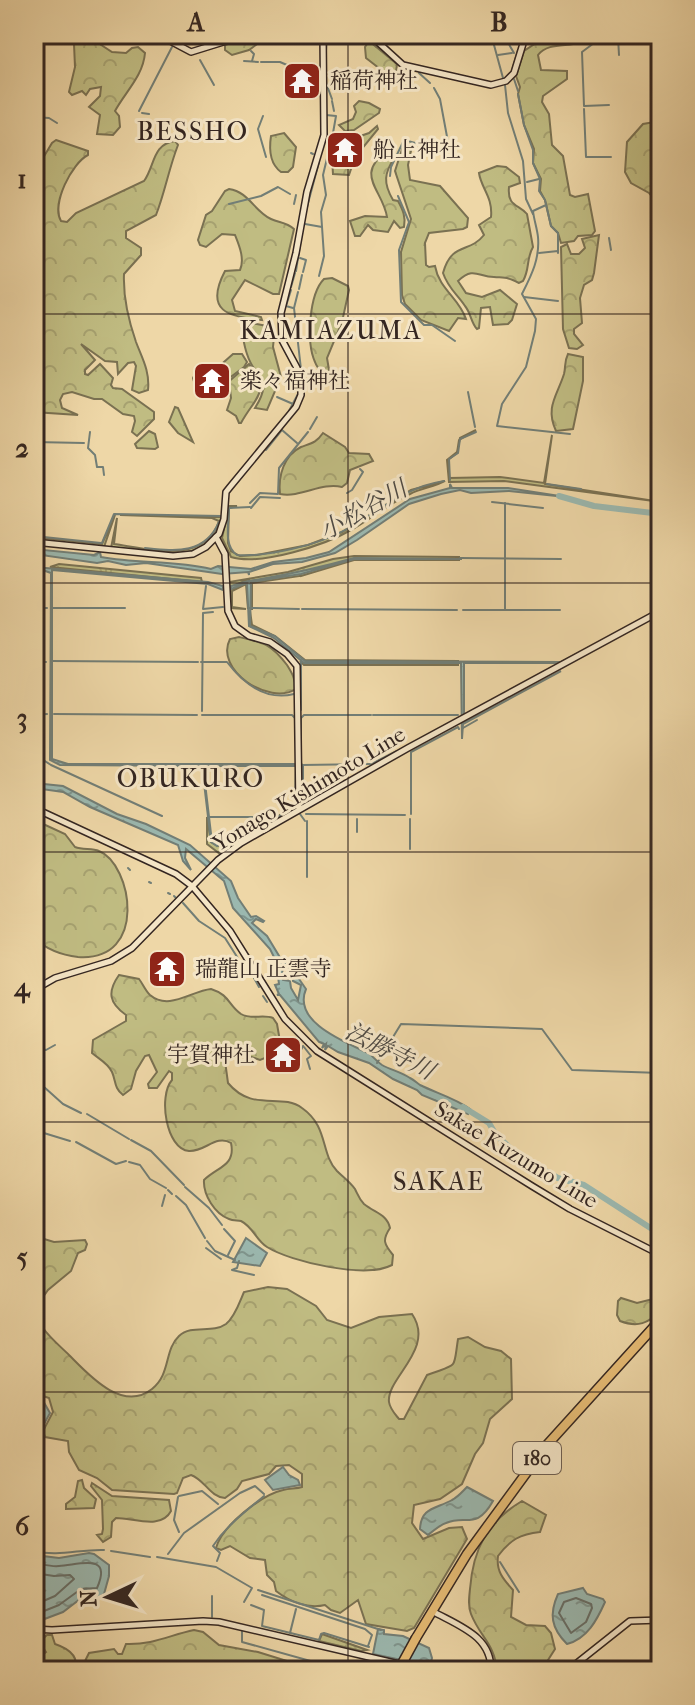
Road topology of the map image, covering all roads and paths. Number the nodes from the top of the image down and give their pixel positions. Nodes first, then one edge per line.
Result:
1 (157, 34) edge
2 (249, 34) edge
3 (323, 34) edge
4 (369, 34) edge
5 (526, 34) edge
6 (216, 537) junction
7 (34, 542) edge
8 (661, 611) edge
9 (34, 808) edge
10 (299, 809) junction
11 (194, 885) junction
12 (34, 990) edge
13 (661, 1255) edge
14 (661, 1319) edge
15 (432, 1611) junction
16 (661, 1620) edge
17 (34, 1629) edge
18 (398, 1671) edge
19 (429, 1671) edge
20 (491, 1671) edge
21 (567, 1671) edge

1 - 2 main road
3 - 6 main road
4 - 5 main road
6 - 7 main road
6 - 10 main road
8 - 10 main road, Yonago Kishimoto Line
9 - 11 main road, Sakae Kuzumo Line
10 - 11 main road, Yonago Kishimoto Line
11 - 12 main road, Yonago Kishimoto Line
11 - 13 main road, Sakae Kuzumo Line
14 - 15 highway, 180
15 - 18 highway, 180, bridge
15 - 20 main road
16 - 21 main road
17 - 19 main road

